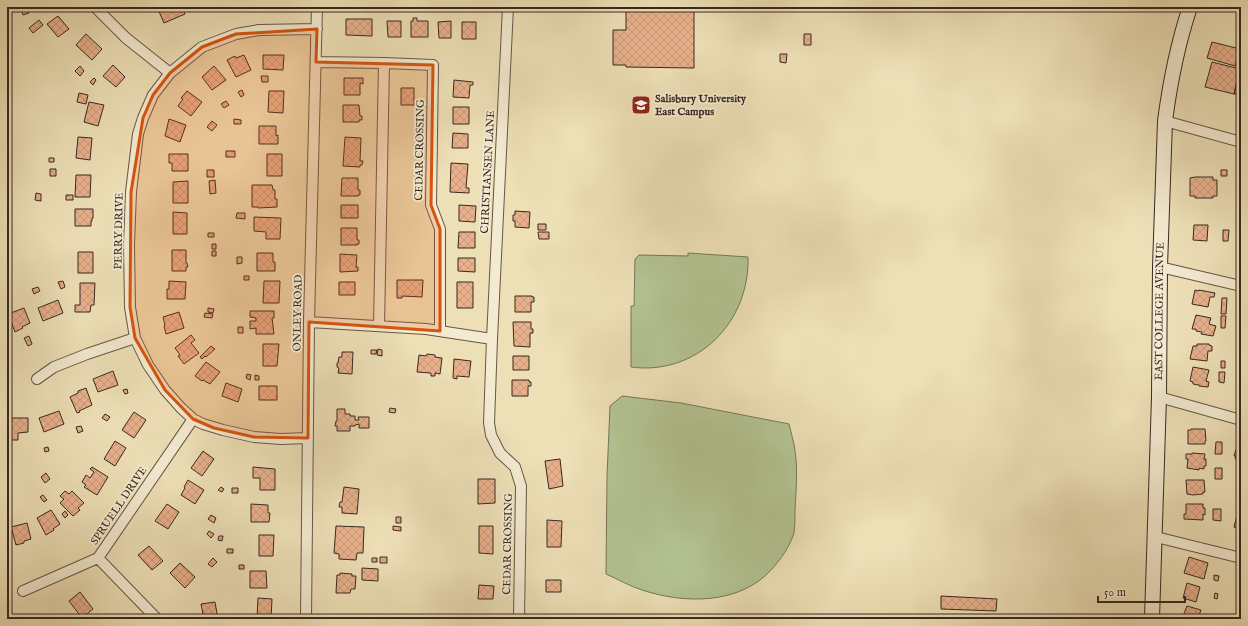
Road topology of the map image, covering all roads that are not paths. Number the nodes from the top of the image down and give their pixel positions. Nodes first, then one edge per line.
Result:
1 (95, 7) edge
2 (317, 7) edge
3 (508, 7) edge
4 (1190, 7) edge
5 (317, 29) junction
6 (316, 62) junction
7 (384, 63) junction
8 (170, 74) junction
9 (1165, 121) junction
10 (1241, 142) edge
11 (1160, 267) junction
12 (1241, 286) edge
13 (309, 322) junction
14 (379, 326) junction
15 (440, 331) junction
16 (134, 338) junction
17 (492, 339) junction
18 (36, 379) dead end
19 (1159, 397) junction
20 (193, 420) junction
21 (1241, 420) edge
22 (308, 438) junction
23 (1156, 537) junction
24 (98, 558) junction
25 (1241, 558) edge
26 (23, 590) dead end
27 (157, 619) edge
28 (306, 619) edge
29 (519, 619) edge
30 (1152, 619) edge

1 - 8 street
2 - 5 street, ONLEY ROAD
3 - 17 street, CHRISTIANSEN LANE
4 - 9 main road, EAST COLLEGE AVENUE
5 - 6 street, ONLEY ROAD
5 - 8 street, PERRY DRIVE
6 - 7 street, CEDAR CROSSING
6 - 13 street, ONLEY ROAD
7 - 14 street
7 - 15 street, CEDAR CROSSING
8 - 16 street, PERRY DRIVE
9 - 10 street
9 - 11 main road, EAST COLLEGE AVENUE
11 - 12 street
11 - 19 main road, EAST COLLEGE AVENUE
13 - 14 street
13 - 22 street, ONLEY ROAD
14 - 15 street
15 - 17 street
16 - 18 street
16 - 20 street, PERRY DRIVE
17 - 29 street, CEDAR CROSSING
19 - 21 street
19 - 23 main road, EAST COLLEGE AVENUE
20 - 22 street, PERRY DRIVE
20 - 24 street, SPRUELL DRIVE
22 - 28 street, ONLEY ROAD
23 - 25 street
23 - 30 main road, EAST COLLEGE AVENUE
24 - 26 street, SPRUELL DRIVE
24 - 27 street

